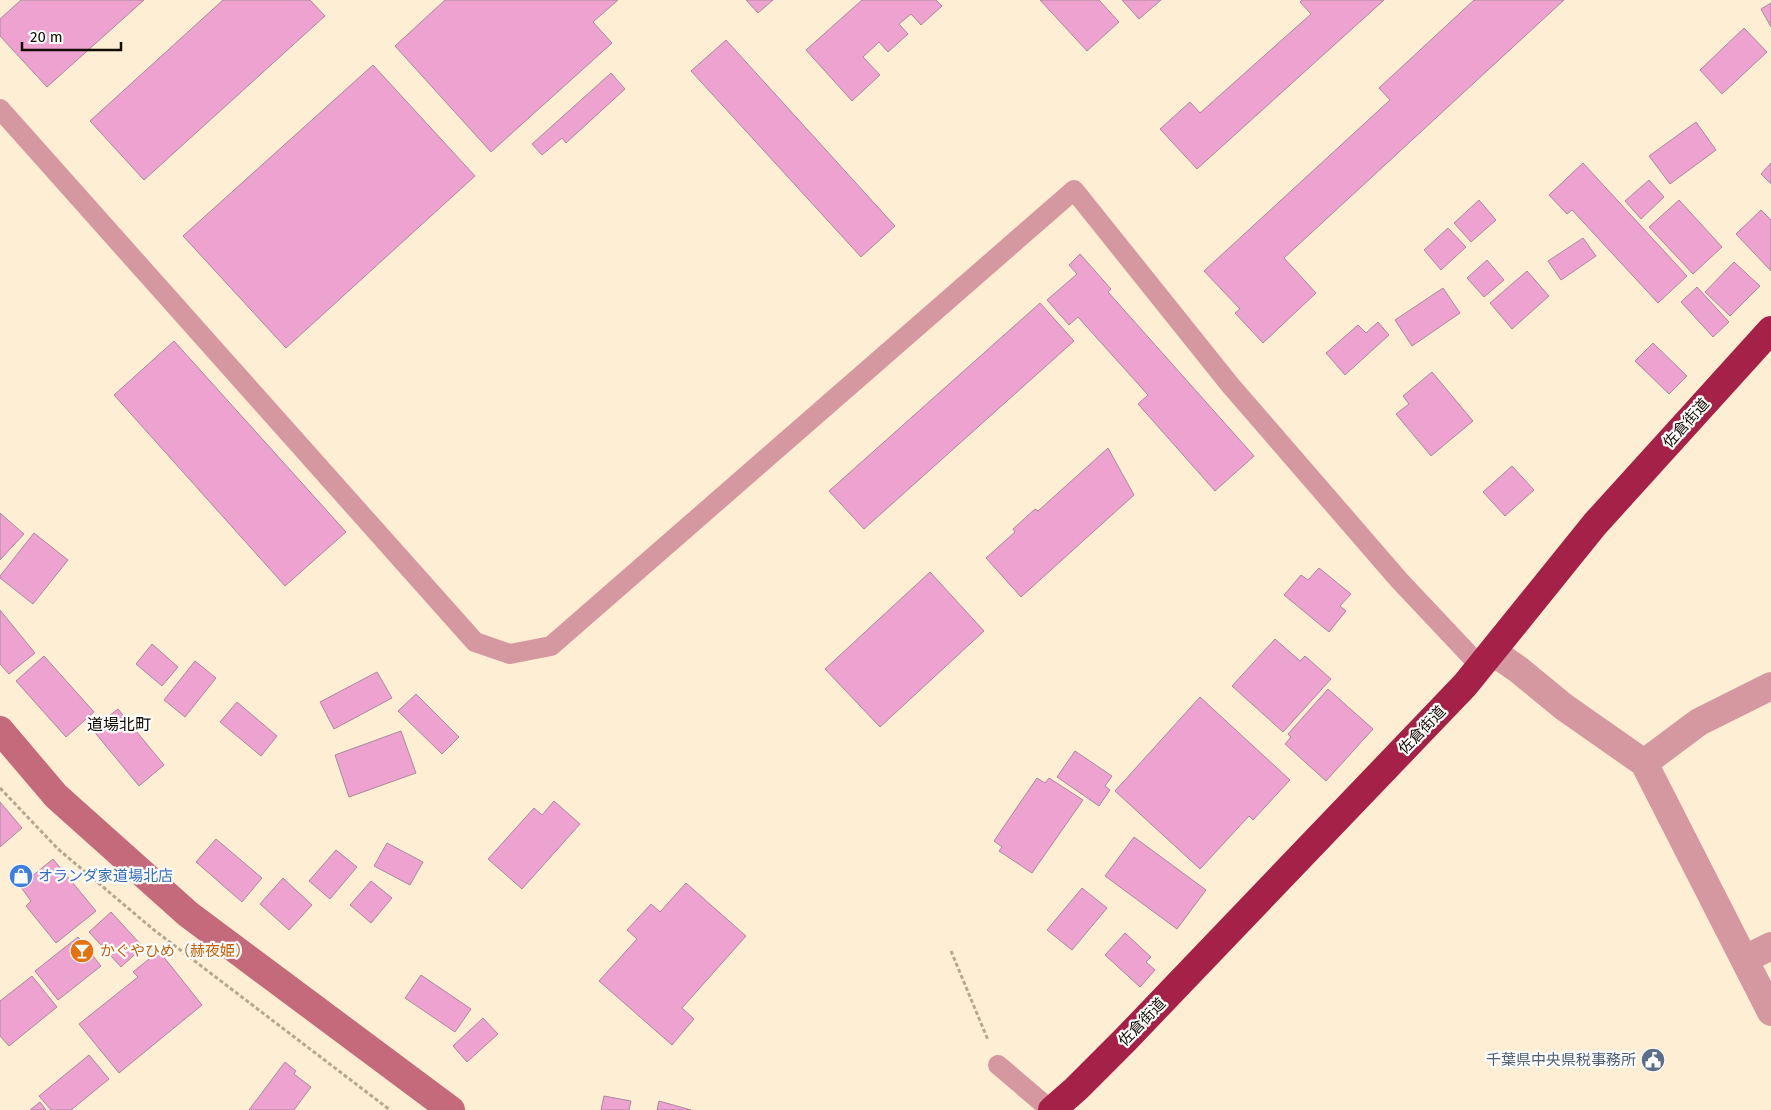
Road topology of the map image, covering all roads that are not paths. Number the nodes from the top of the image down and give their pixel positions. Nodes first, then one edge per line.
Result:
1 (0, 110) edge
2 (1771, 330) edge
3 (1486, 659) junction
4 (1771, 686) edge
5 (0, 730) edge
6 (1644, 763) junction
7 (1771, 946) edge
8 (1745, 959) junction
9 (1771, 1012) edge
10 (998, 1065) road end
11 (451, 1110) edge
12 (1052, 1110) edge

1 - 3 lane
2 - 3 highway, 佐倉街道
3 - 6 street
3 - 12 highway, 佐倉街道
4 - 6 street
5 - 11 street
6 - 8 street
7 - 8 street
8 - 9 street
10 - 12 lane

